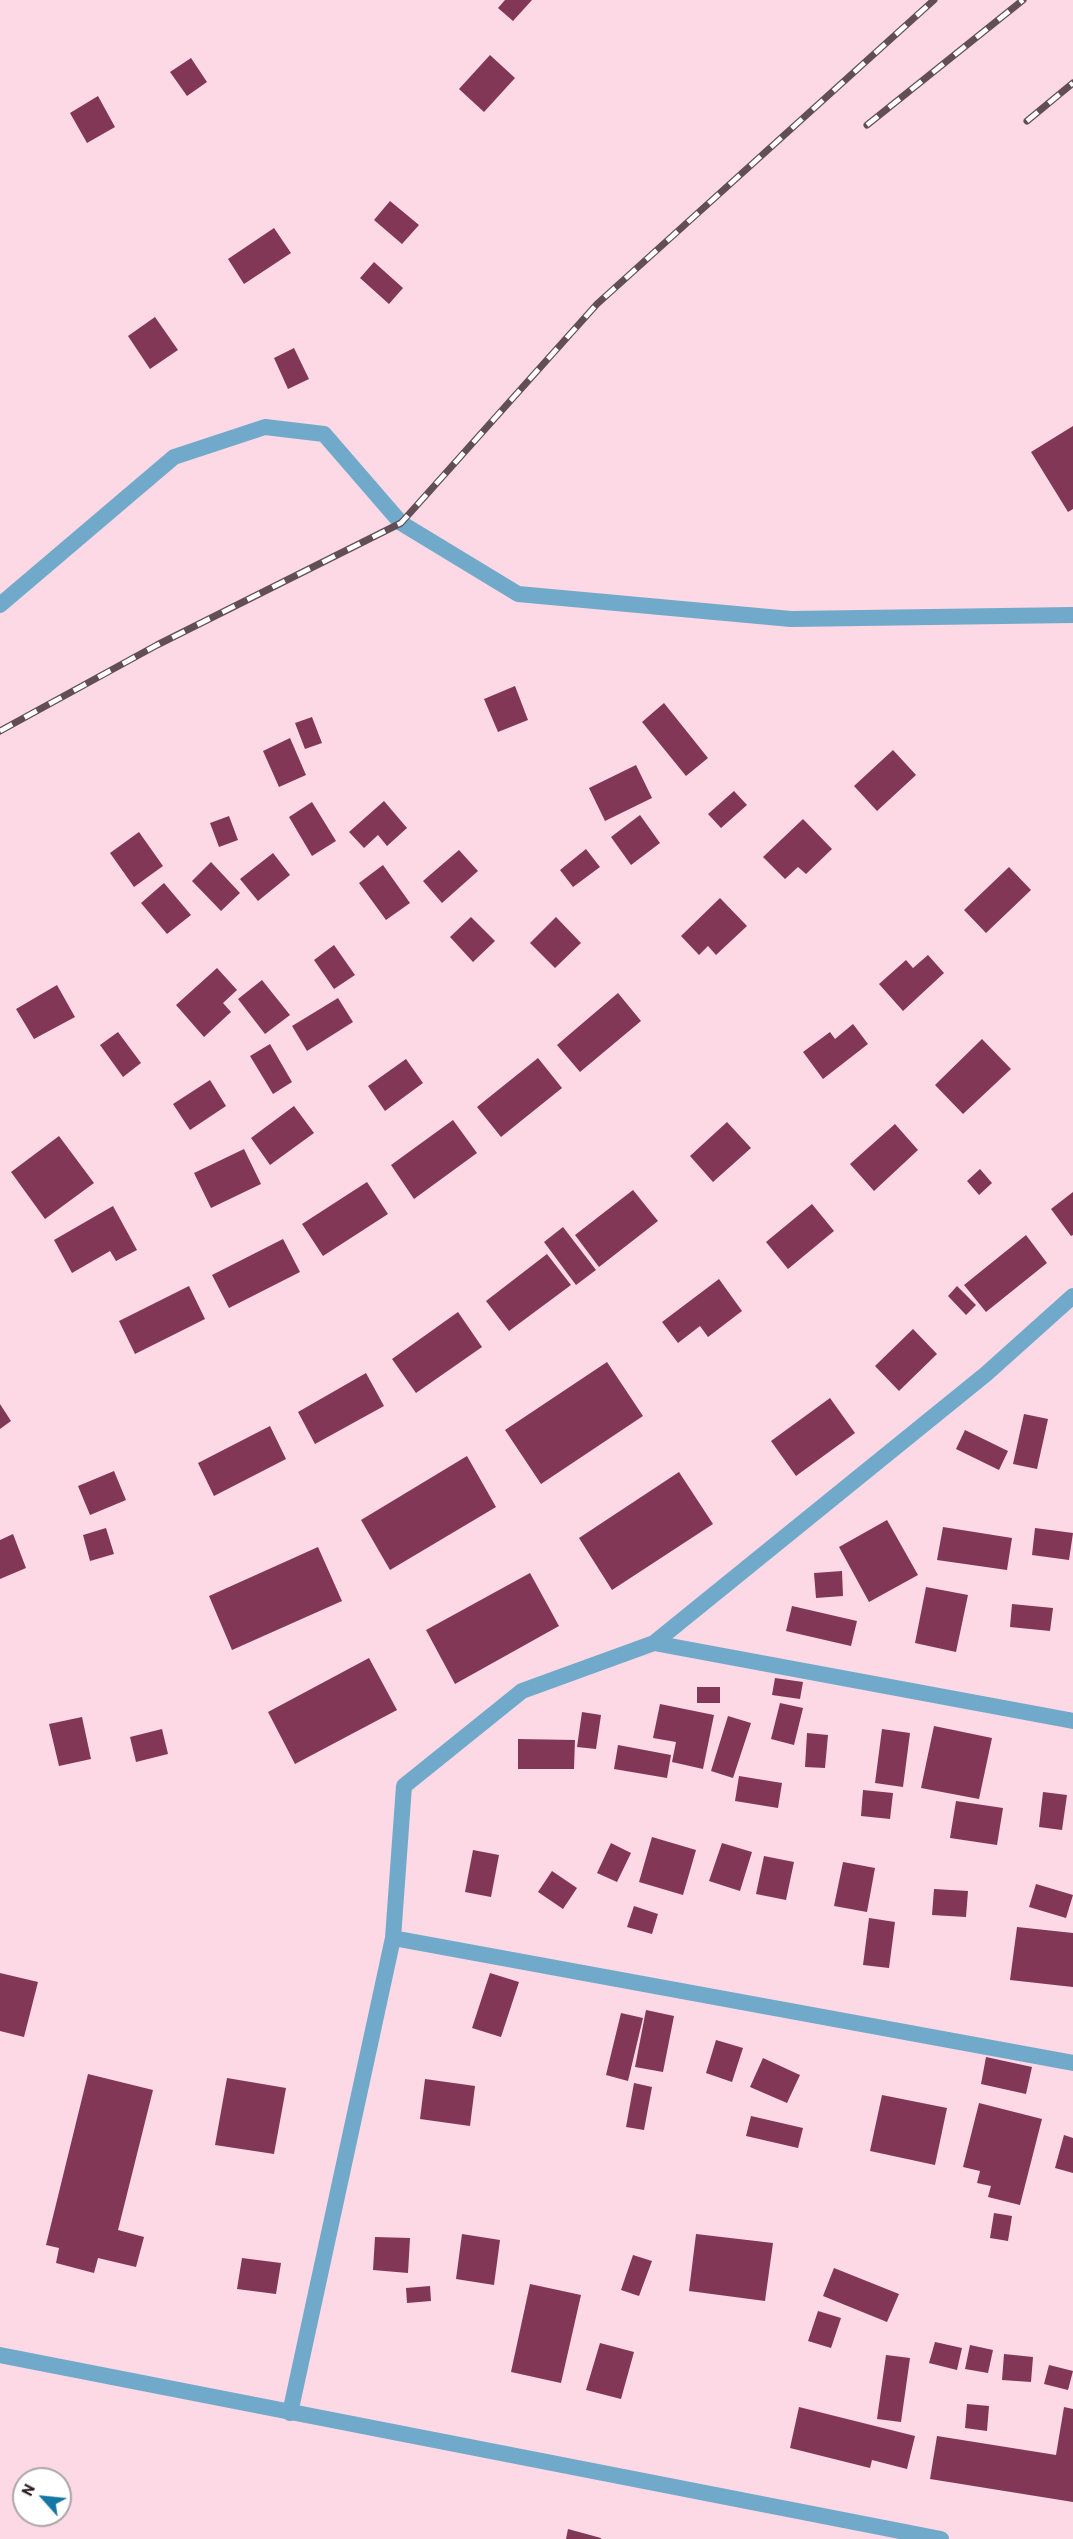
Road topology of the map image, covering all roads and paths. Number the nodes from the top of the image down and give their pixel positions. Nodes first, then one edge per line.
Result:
1 (0, 604) edge
2 (1073, 615) edge
3 (1073, 1296) edge
4 (654, 1643) junction
5 (1073, 1720) edge
6 (393, 1938) junction
7 (1073, 2063) edge
8 (0, 2355) edge
9 (290, 2413) junction
10 (941, 2539) edge

1 - 2 street
3 - 4 street
4 - 5 street
4 - 6 street
6 - 7 street
6 - 9 street
8 - 9 street
9 - 10 street

